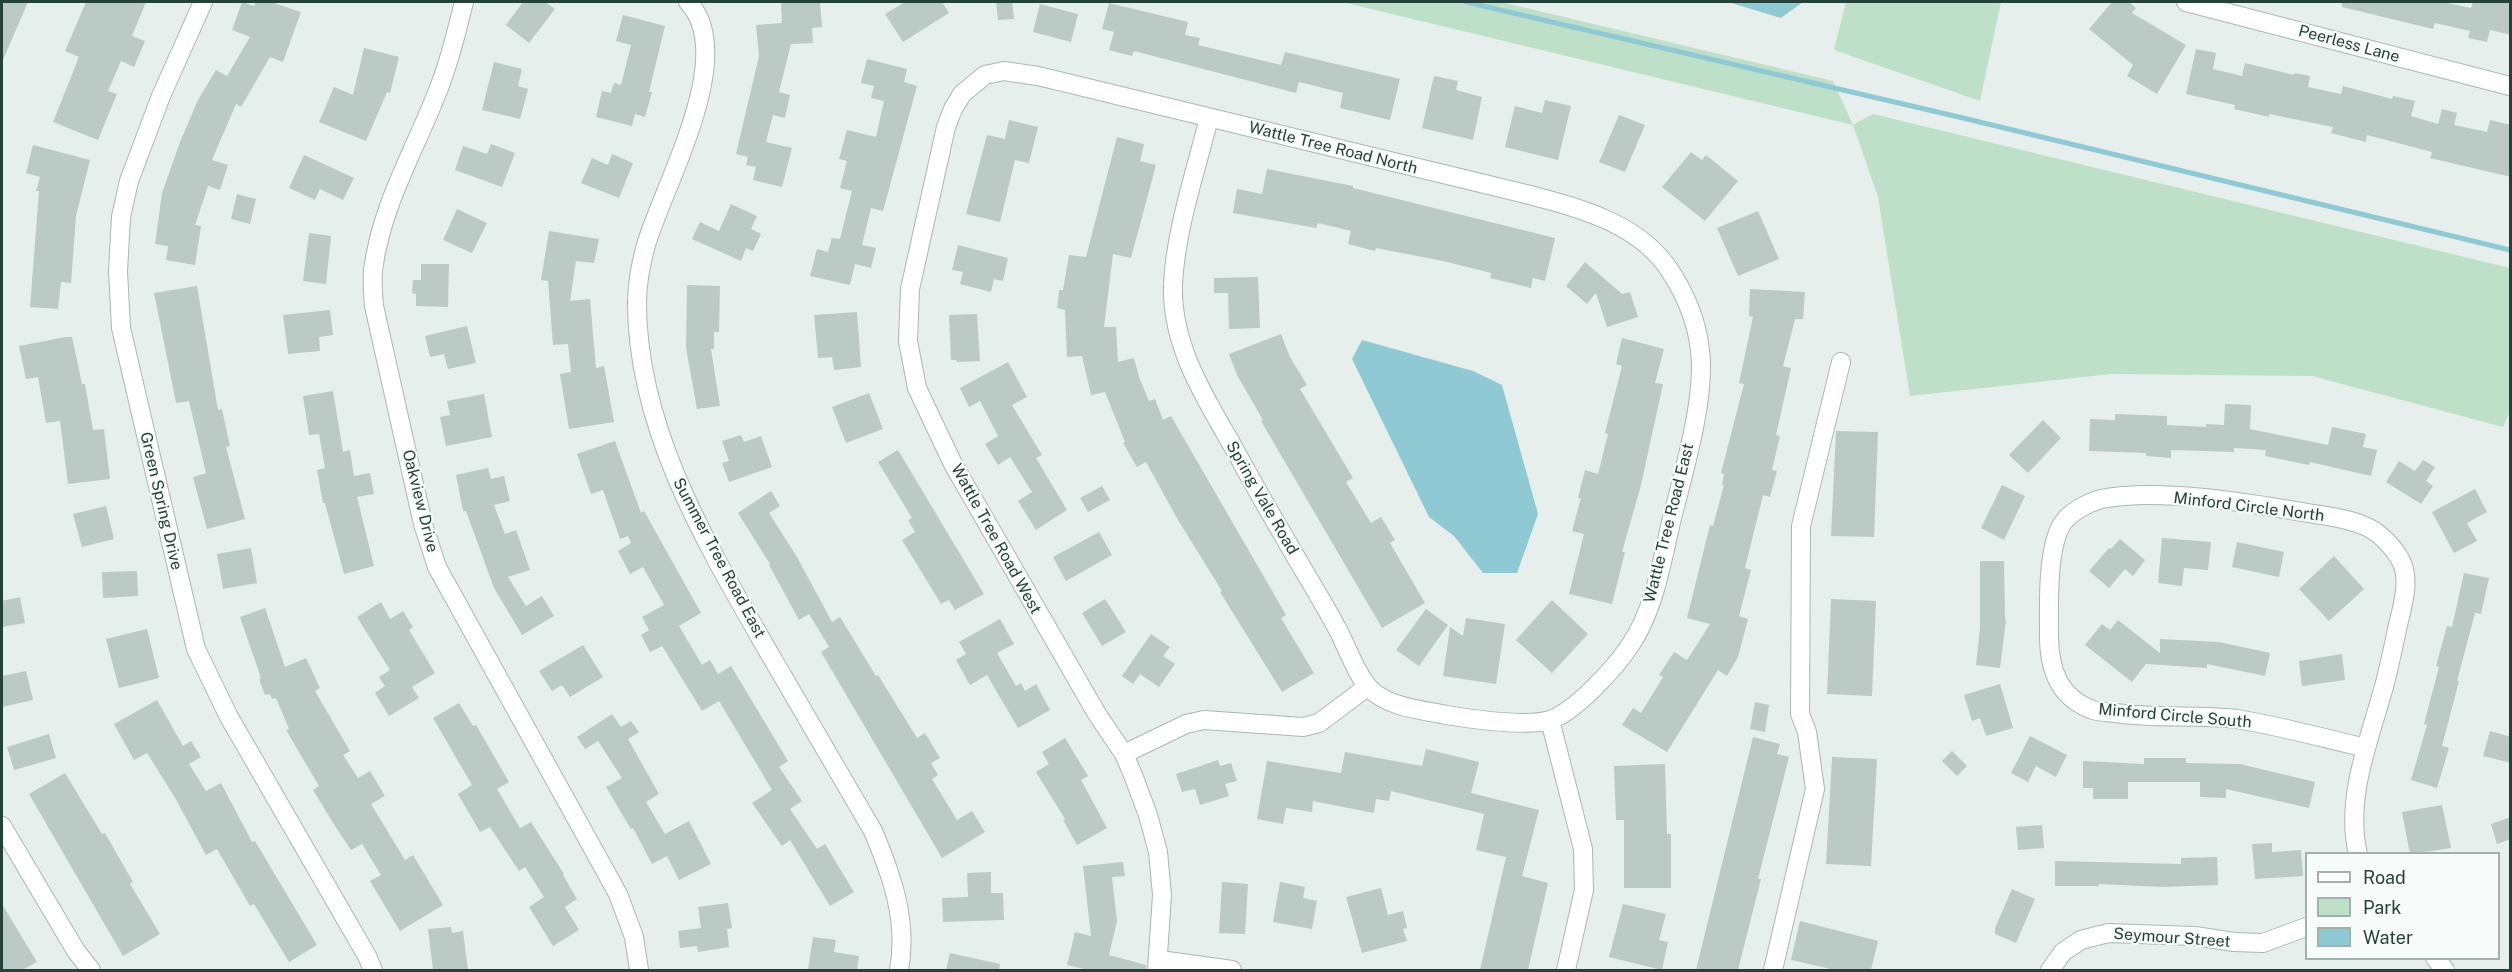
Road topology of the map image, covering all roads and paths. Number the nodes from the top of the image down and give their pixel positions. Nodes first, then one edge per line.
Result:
1 (202, 2) edge
2 (465, 2) edge
3 (688, 2) edge
4 (2186, 2) edge
5 (2511, 86) edge
6 (962, 94) joint
7 (1209, 118) junction
8 (1681, 290) joint
9 (1841, 362) dead end
10 (2049, 611) joint
11 (1367, 687) junction
12 (1550, 720) junction
13 (2366, 748) junction
14 (1124, 754) junction
15 (2, 826) edge
16 (2358, 852) edge
17 (2305, 928) edge
18 (1159, 965) edge
19 (91, 970) edge
20 (373, 970) edge
21 (639, 970) edge
22 (899, 970) edge
23 (1232, 970) edge
24 (1566, 970) edge
25 (1773, 970) edge
26 (2050, 970) edge

1 - 20 street, Green Spring Drive
2 - 21 street, Oakview Drive
3 - 22 street, Summer Tree Road East
4 - 5 street, Peerless Lane
6 - 7 street, Wattle Tree Road North
6 - 14 street, Wattle Tree Road West
7 - 8 street, Wattle Tree Road North
7 - 11 street, Spring Vale Road
8 - 12 street, Wattle Tree Road East
9 - 25 street
10 - 13 street, Minford Circle South
10 - 13 street, Minford Circle North
11 - 12 street
11 - 14 street
12 - 24 street
13 - 16 street
14 - 18 street, Wattle Tree Road West
15 - 19 street
17 - 26 street, Seymour Street
18 - 23 street

